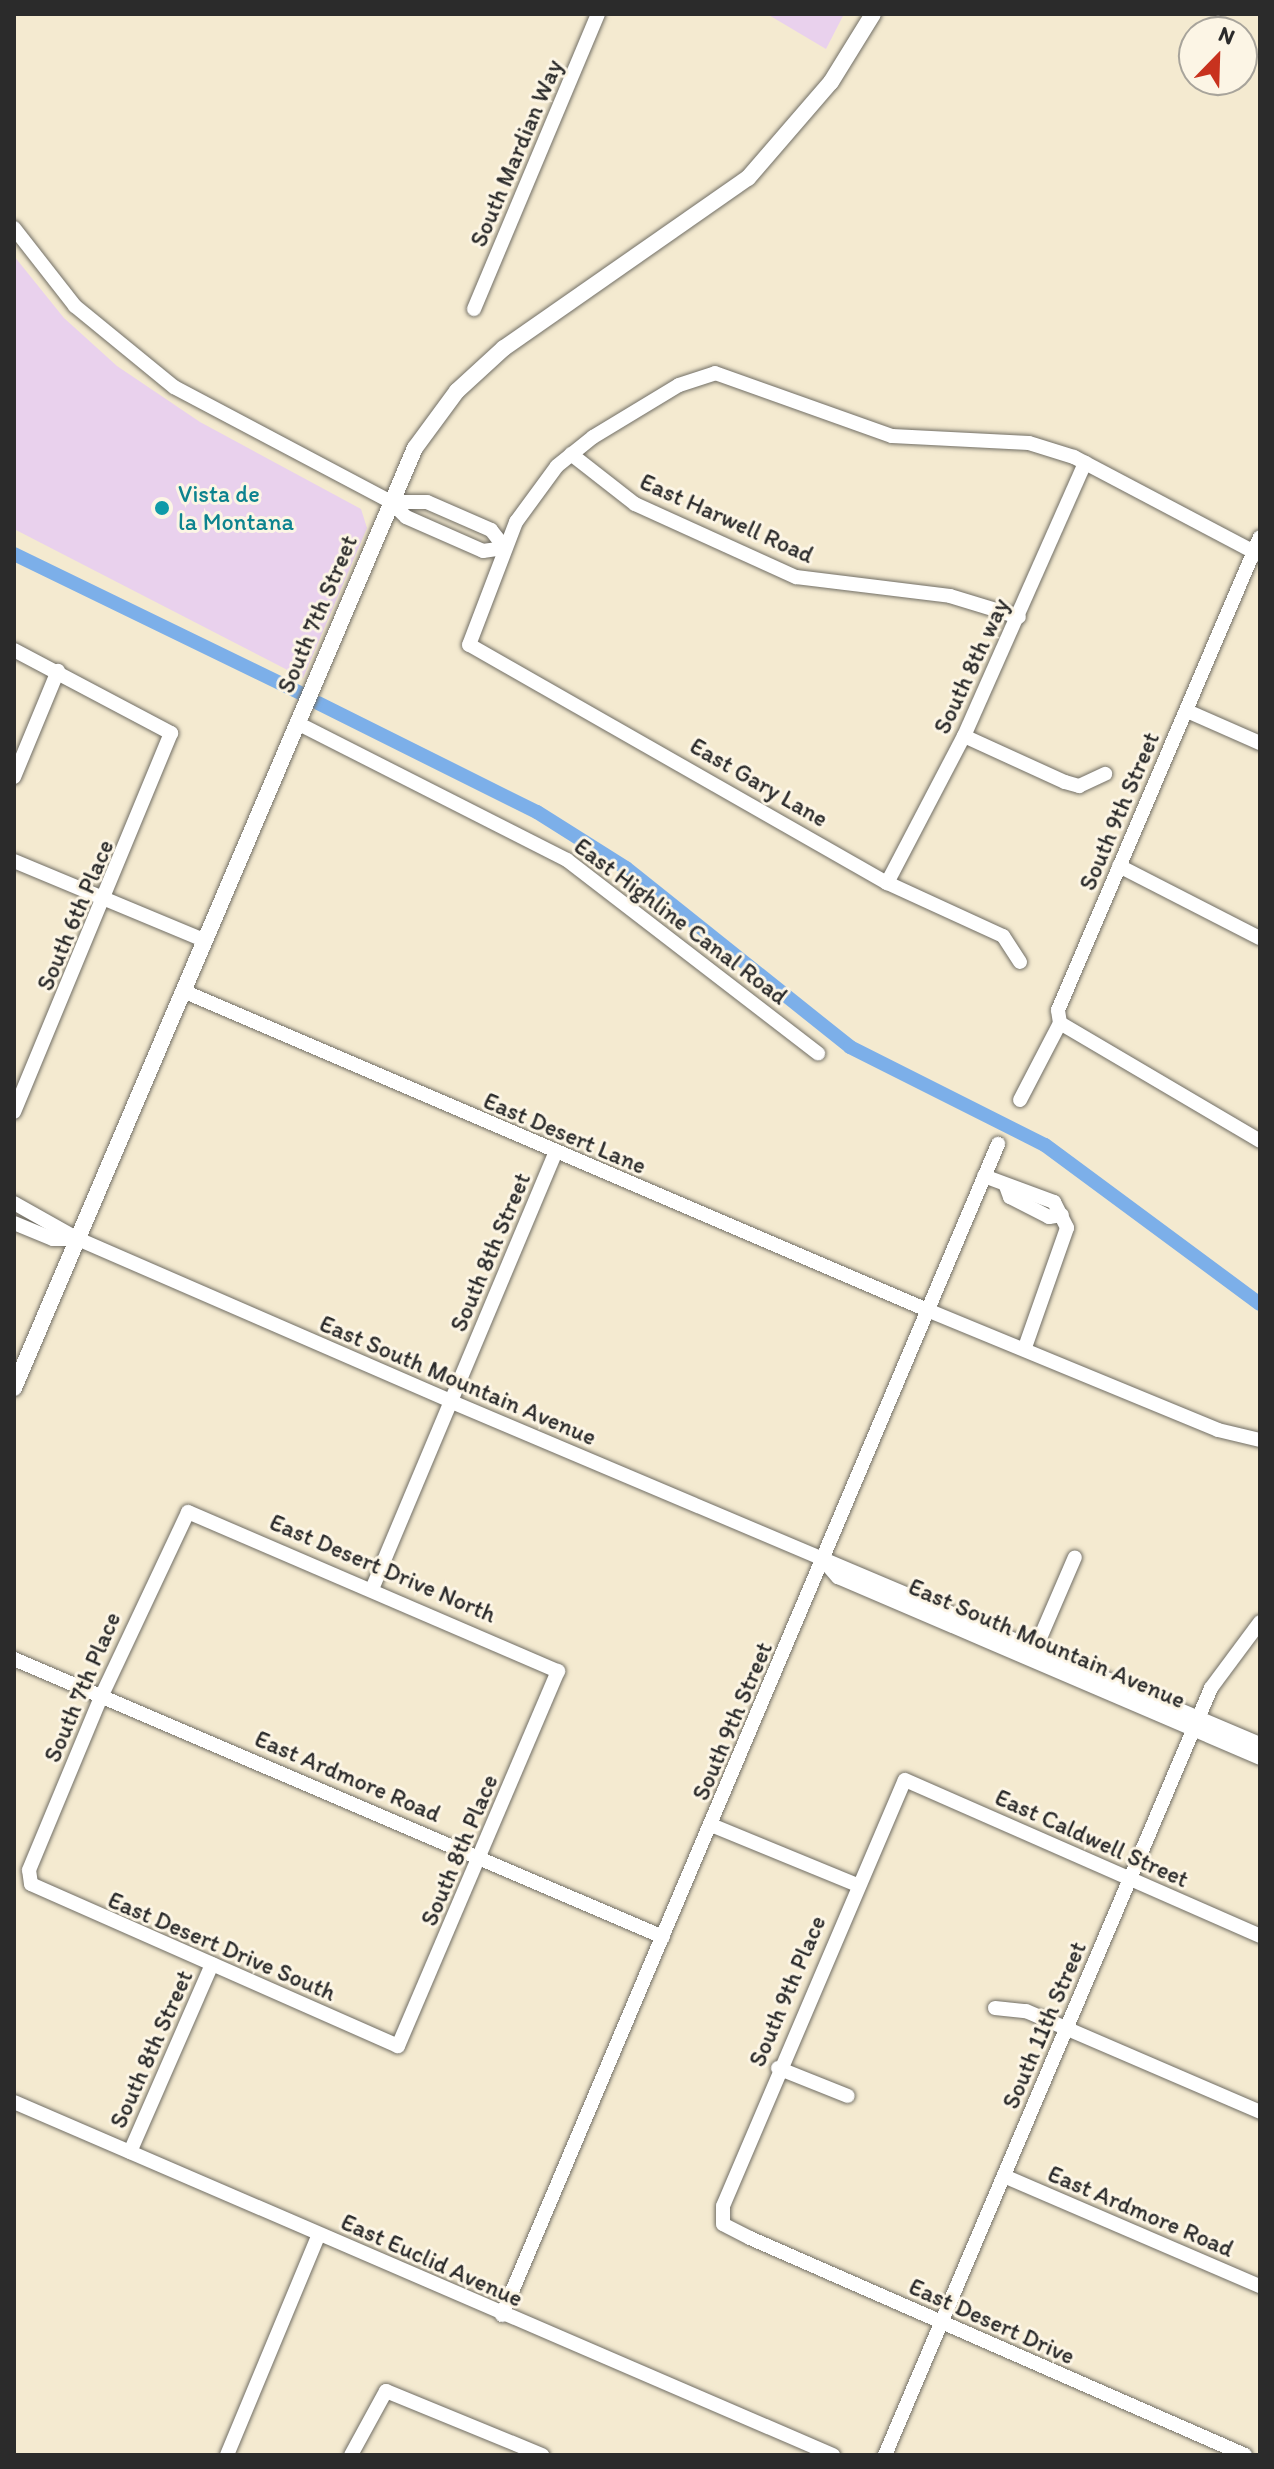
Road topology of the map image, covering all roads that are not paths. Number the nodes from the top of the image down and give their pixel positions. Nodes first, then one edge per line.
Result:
1 (598, 14) edge
2 (873, 14) edge
3 (14, 228) edge
4 (474, 309) dead end
5 (571, 454) junction
6 (1085, 463) junction
7 (391, 502) junction
8 (466, 519) junction
9 (1260, 537) edge
10 (457, 540) junction
11 (505, 548) junction
12 (1257, 554) edge
13 (1019, 617) junction
14 (14, 650) edge
15 (58, 671) junction
16 (1187, 711) junction
17 (297, 723) junction
18 (964, 736) junction
19 (1260, 743) edge
20 (1105, 774) dead end
21 (14, 777) edge
22 (14, 861) edge
23 (1119, 866) junction
24 (887, 883) junction
25 (106, 898) junction
26 (1260, 938) edge
27 (204, 940) junction
28 (1020, 962) dead end
29 (183, 991) junction
30 (1060, 1023) junction
31 (818, 1053) dead end
32 (1020, 1100) dead end
33 (15, 1113) edge
34 (1260, 1141) edge
35 (998, 1144) dead end
36 (555, 1153) junction
37 (984, 1176) junction
38 (14, 1203) edge
39 (14, 1223) edge
40 (78, 1239) junction
41 (932, 1312) junction
42 (1025, 1347) junction
43 (14, 1388) edge
44 (452, 1402) junction
45 (1260, 1440) edge
46 (188, 1512) joint
47 (1075, 1557) dead end
48 (823, 1560) junction
49 (372, 1589) junction
50 (1260, 1622) edge
51 (1037, 1645) junction
52 (14, 1659) edge
53 (1031, 1660) junction
54 (558, 1671) joint
55 (102, 1695) junction
56 (1196, 1723) junction
57 (1260, 1744) edge
58 (1260, 1758) edge
59 (905, 1780) joint
60 (711, 1825) junction
61 (479, 1855) junction
62 (1130, 1879) junction
63 (31, 1884) joint
64 (857, 1885) junction
65 (1260, 1936) edge
66 (663, 1937) junction
67 (212, 1964) junction
68 (995, 2008) dead end
69 (1066, 2027) junction
70 (398, 2046) joint
71 (778, 2068) junction
72 (848, 2096) dead end
73 (14, 2102) edge
74 (1260, 2112) edge
75 (130, 2152) junction
76 (1004, 2176) junction
77 (723, 2224) joint
78 (319, 2234) junction
79 (1260, 2286) edge
80 (502, 2315) junction
81 (941, 2324) junction
82 (227, 2455) edge
83 (351, 2455) edge
84 (542, 2455) edge
85 (833, 2455) edge
86 (885, 2455) edge
87 (1245, 2455) edge

1 - 4 street, South Mardian Way
2 - 7 main road, South 7th Street
3 - 7 street
5 - 6 street
5 - 11 street
5 - 13 street, East Harwell Road
6 - 12 street
6 - 13 street, South 8th way
7 - 8 street
7 - 10 street
7 - 17 main road, South 7th Street
8 - 10 street
8 - 11 street
9 - 12 street, South 9th Street
10 - 11 street
11 - 24 street, East Gary Lane
12 - 16 street, South 9th Street
13 - 18 street, South 8th way
14 - 15 street
15 - 21 street
15 - 25 street, South 6th Place
16 - 19 street
16 - 23 street, South 9th Street
17 - 27 main road, South 7th Street
17 - 31 street, East Highline Canal Road
18 - 20 street
18 - 24 street, South 8th way
22 - 25 street
23 - 26 street
23 - 30 street, South 9th Street
24 - 28 street, East Gary Lane
25 - 27 street
25 - 33 street, South 6th Place
27 - 29 main road, South 7th Street
29 - 36 street, East Desert Lane
29 - 40 main road, South 7th Street
30 - 32 street, South 9th Street
30 - 34 street
35 - 37 street, South 9th Street
36 - 41 street, East Desert Lane
36 - 44 street, South 8th Street
37 - 41 street, South 9th Street
37 - 42 street
38 - 40 street, East South Mountain Avenue
39 - 40 street, East South Mountain Avenue
40 - 43 main road, South 7th Street
40 - 44 street, East South Mountain Avenue
41 - 42 street, East Desert Lane
41 - 48 street, South 9th Street
42 - 45 street, East Desert Lane
44 - 48 street, East South Mountain Avenue
44 - 49 street, South 8th Street
46 - 49 street, East Desert Drive North
46 - 55 street, South 7th Place
47 - 51 street
48 - 51 street, East South Mountain Avenue
48 - 53 street, East South Mountain Avenue
48 - 60 street, South 9th Street
49 - 54 street, East Desert Drive North
50 - 56 street, South 11th Street
51 - 53 street
51 - 56 street, East South Mountain Avenue
52 - 55 street, East Ardmore Road
53 - 56 street, East South Mountain Avenue
54 - 61 street, South 8th Place
55 - 61 street, East Ardmore Road
55 - 63 street, South 7th Place
56 - 57 street, East South Mountain Avenue
56 - 58 street, East South Mountain Avenue
56 - 62 street, South 11th Street
59 - 62 street, East Caldwell Street
59 - 64 street, South 9th Place
60 - 64 street
60 - 66 street, South 9th Street
61 - 66 street, East Ardmore Road
61 - 70 street, South 8th Place
62 - 65 street, East Caldwell Street
62 - 69 street, South 11th Street
63 - 67 street, East Desert Drive South
64 - 71 street, South 9th Place
66 - 80 street, South 9th Street
67 - 70 street, East Desert Drive South
67 - 75 street, South 8th Street
68 - 69 street
69 - 74 street
69 - 76 street, South 11th Street
71 - 72 street
71 - 77 street, South 9th Place
73 - 75 street, East Euclid Avenue
75 - 78 street, East Euclid Avenue
76 - 79 street, East Ardmore Road
76 - 81 street, South 11th Street
77 - 81 street, East Desert Drive
78 - 80 street, East Euclid Avenue
78 - 82 street
80 - 85 street, East Euclid Avenue
81 - 86 street, South 11th Street
81 - 87 street, East Desert Drive
83 - 84 street

